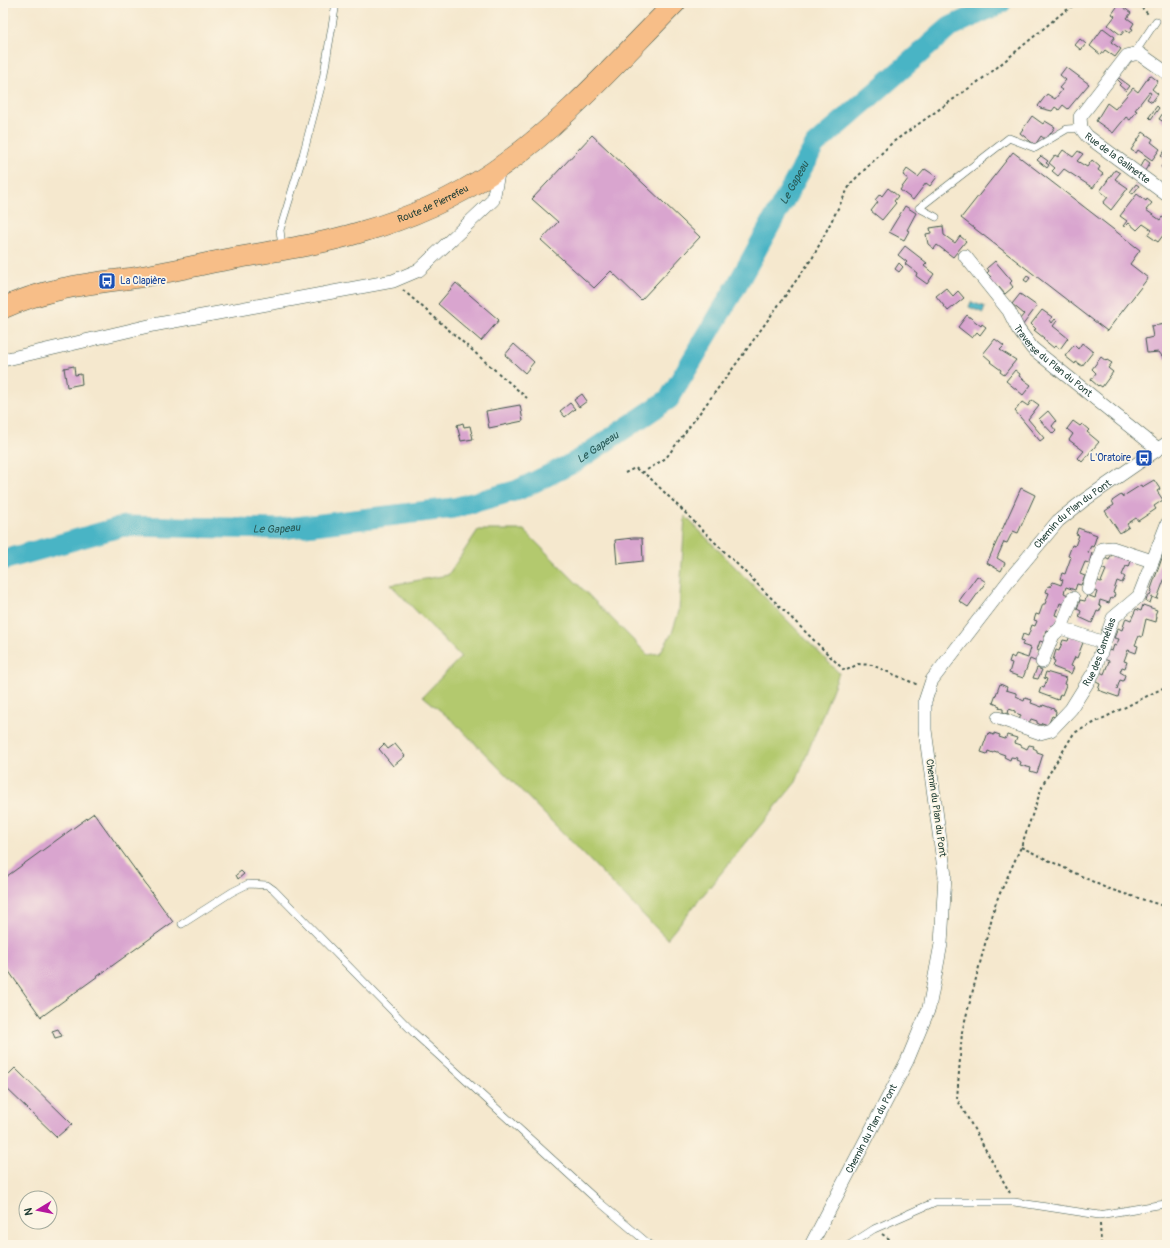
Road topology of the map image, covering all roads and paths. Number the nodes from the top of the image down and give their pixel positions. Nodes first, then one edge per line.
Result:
1 (336, 3) edge
2 (675, 3) edge
3 (1077, 3) edge
4 (1136, 3) edge
5 (1156, 21) joint
6 (1134, 54) junction
7 (1167, 73) edge
8 (1081, 128) junction
9 (498, 168) junction
10 (1167, 195) edge
11 (936, 217) dead end
12 (282, 250) junction
13 (965, 256) dead end
14 (126, 279) junction
15 (393, 281) junction
16 (3, 308) edge
17 (3, 324) edge
18 (3, 360) edge
19 (527, 398) dead end
20 (1162, 446) edge
21 (625, 473) dead end
22 (642, 473) junction
23 (1167, 524) edge
24 (1152, 561) junction
25 (1088, 589) dead end
26 (1073, 598) dead end
27 (1061, 628) junction
28 (1104, 643) junction
29 (1042, 662) dead end
30 (1167, 686) edge
31 (929, 690) junction
32 (998, 718) dead end
33 (1021, 847) junction
34 (1167, 907) edge
35 (182, 924) dead end
36 (1010, 1193) dead end
37 (1167, 1204) edge
38 (1099, 1215) junction
39 (874, 1229) junction
40 (650, 1245) edge
41 (811, 1245) edge
42 (849, 1245) edge
43 (898, 1245) edge
44 (1101, 1245) edge

1 - 12 lane
2 - 9 main road, Route de Pierrefeu
3 - 22 path
4 - 5 path
5 - 6 lane
6 - 7 street
6 - 8 street, Rue de la Galinette
8 - 10 street, Rue de la Galinette
8 - 11 lane
9 - 12 main road, Route de Pierrefeu
9 - 15 street
12 - 14 main road, Route de Pierrefeu
13 - 20 street, Traverse du Plan du Pont
14 - 16 main road, Route de Pierrefeu
14 - 17 main road, Route de Pierrefeu
15 - 18 street
15 - 19 path
20 - 31 street, Chemin du Plan du Pont
21 - 22 path
22 - 31 path
23 - 24 street, Rue des Camélias
24 - 25 street
24 - 28 street, Rue des Camélias
26 - 27 street
27 - 28 street
27 - 29 street
28 - 32 street, Rue des Camélias
30 - 33 path
31 - 41 street, Chemin du Plan du Pont
33 - 34 path
33 - 36 path
35 - 40 lane
37 - 38 lane
38 - 39 lane
38 - 44 path
39 - 42 lane
39 - 43 path

